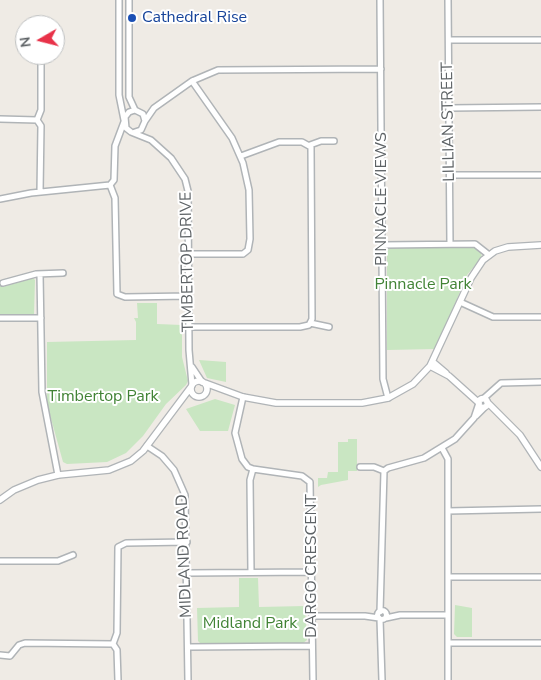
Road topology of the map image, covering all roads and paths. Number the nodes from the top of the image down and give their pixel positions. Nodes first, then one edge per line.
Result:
1 (119, 0) edge
2 (129, 0) edge
3 (380, 0) edge
4 (448, 0) edge
5 (449, 40) junction
6 (541, 40) edge
7 (41, 65) edge
8 (381, 69) junction
9 (192, 81) junction
10 (541, 107) edge
11 (154, 108) junction
12 (449, 108) junction
13 (136, 111) junction
14 (0, 119) edge
15 (37, 120) junction
16 (124, 121) junction
17 (145, 122) junction
18 (133, 132) junction
19 (117, 140) junction
20 (151, 140) junction
21 (334, 141) dead end
22 (310, 145) junction
23 (241, 156) junction
24 (450, 175) junction
25 (541, 175) edge
26 (110, 185) junction
27 (40, 192) junction
28 (0, 200) edge
29 (450, 244) junction
30 (383, 245) junction
31 (541, 245) edge
32 (189, 254) junction
33 (489, 255) junction
34 (63, 273) dead end
35 (40, 274) junction
36 (3, 283) dead end
37 (189, 296) junction
38 (460, 302) junction
39 (541, 317) edge
40 (0, 318) edge
41 (41, 318) junction
42 (310, 324) junction
43 (189, 327) junction
44 (329, 327) dead end
45 (431, 364) junction
46 (192, 367) junction
47 (541, 382) edge
48 (204, 383) junction
49 (192, 386) junction
50 (220, 390) junction
51 (206, 394) junction
52 (196, 397) junction
53 (243, 397) junction
54 (388, 398) junction
55 (179, 403) junction
56 (483, 403) junction
57 (147, 446) junction
58 (442, 448) junction
59 (539, 458) edge
60 (541, 466) edge
61 (360, 467) dead end
62 (253, 469) junction
63 (384, 471) junction
64 (58, 475) junction
65 (1, 499) edge
66 (541, 509) edge
67 (448, 511) junction
68 (187, 542) junction
69 (72, 555) dead end
70 (0, 561) edge
71 (251, 572) junction
72 (312, 572) junction
73 (188, 573) junction
74 (448, 577) junction
75 (541, 577) edge
76 (382, 615) junction
77 (448, 615) junction
78 (312, 616) junction
79 (448, 643) junction
80 (541, 643) edge
81 (113, 644) junction
82 (312, 646) junction
83 (188, 648) junction
84 (0, 655) edge
85 (118, 680) edge
86 (188, 680) edge
87 (312, 680) edge
88 (382, 680) edge
89 (448, 680) edge

1 - 16 street
2 - 13 street
3 - 8 street, PINNACLE VIEWS
4 - 5 street, LILLIAN STREET
5 - 6 street
5 - 12 street, LILLIAN STREET
7 - 15 street
8 - 9 street
8 - 30 street, PINNACLE VIEWS
9 - 11 street
9 - 23 street
10 - 12 street
11 - 13 street
11 - 17 street
12 - 24 street, LILLIAN STREET
13 - 16 street
13 - 17 street
14 - 15 street
15 - 27 street
16 - 18 street
16 - 19 street
17 - 18 street
17 - 20 street, TIMBERTOP DRIVE
18 - 19 street
18 - 20 street, TIMBERTOP DRIVE
19 - 26 street
20 - 32 street, TIMBERTOP DRIVE
21 - 22 street
22 - 23 street
22 - 42 street
23 - 32 street
24 - 25 street
24 - 29 street, LILLIAN STREET
26 - 27 street
26 - 37 street
27 - 28 street
29 - 30 street
29 - 33 street
30 - 54 street, PINNACLE VIEWS
31 - 33 street
32 - 37 street, TIMBERTOP DRIVE
33 - 38 street
34 - 35 street
35 - 36 street
35 - 41 street
37 - 43 street, TIMBERTOP DRIVE
38 - 39 street
38 - 45 street
40 - 41 street
41 - 64 street
42 - 43 street
42 - 44 street
43 - 46 street, TIMBERTOP DRIVE
45 - 54 street
45 - 56 street
46 - 48 street, TIMBERTOP DRIVE
46 - 49 street, TIMBERTOP DRIVE
47 - 56 street
48 - 49 street
48 - 50 street
48 - 51 street
49 - 52 street
49 - 55 street
50 - 51 street
50 - 53 street
51 - 52 street
52 - 55 street
53 - 54 street
53 - 62 street
55 - 57 street
56 - 58 street
56 - 59 street
57 - 64 street
57 - 68 street, MIDLAND ROAD
58 - 63 street
58 - 67 street
59 - 60 street
61 - 63 street
62 - 71 street
62 - 72 street, DARGO CRESCENT
63 - 76 street
64 - 65 street
66 - 67 street
67 - 74 street
68 - 73 street, MIDLAND ROAD
68 - 81 street
69 - 70 street
71 - 72 street
71 - 73 street
72 - 78 street, DARGO CRESCENT
73 - 83 street, MIDLAND ROAD
74 - 75 street
74 - 77 street
76 - 77 street
76 - 78 street
76 - 88 street
77 - 79 street
78 - 82 street, DARGO CRESCENT
79 - 80 street
79 - 89 street
81 - 84 street
81 - 85 street
82 - 83 street
82 - 87 street, DARGO CRESCENT
83 - 86 street, MIDLAND ROAD

